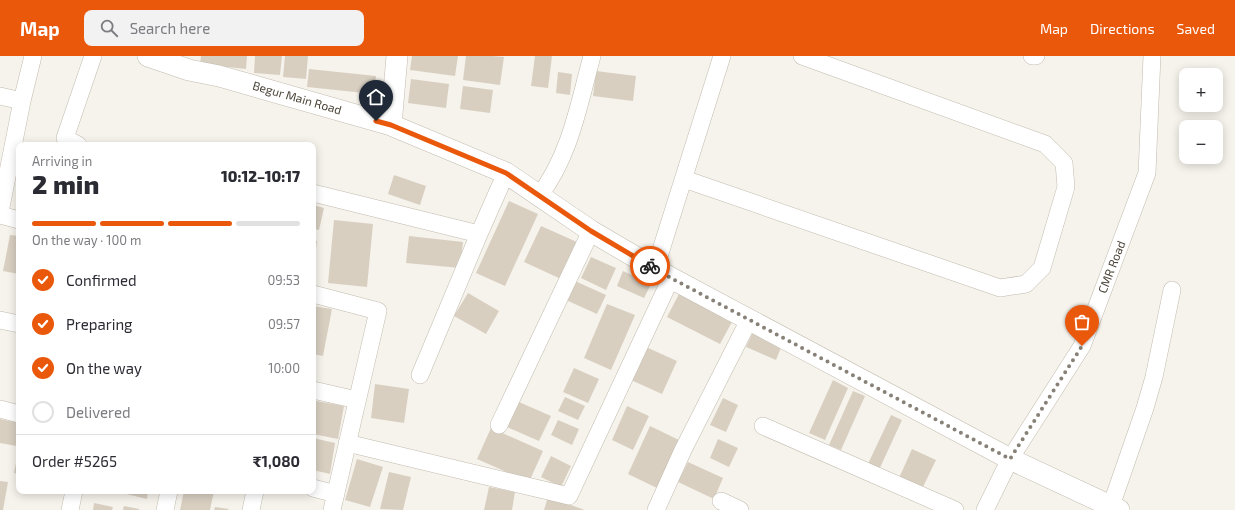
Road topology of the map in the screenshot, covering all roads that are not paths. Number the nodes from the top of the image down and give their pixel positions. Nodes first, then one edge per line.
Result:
1 (33, 56) edge
2 (93, 56) edge
3 (148, 56) edge
4 (397, 56) edge
5 (592, 56) edge
6 (722, 56) edge
7 (802, 56) edge
8 (1032, 56) edge
9 (1036, 56) edge
10 (1152, 56) edge
11 (190, 63) edge
12 (0, 96) edge
13 (22, 101) junction
14 (391, 125) junction
15 (72, 142) edge
16 (506, 173) junction
17 (684, 179) junction
18 (316, 194) edge
19 (539, 196) junction
20 (0, 212) edge
21 (0, 215) edge
22 (16, 219) edge
23 (591, 231) junction
24 (479, 234) junction
25 (663, 274) junction
26 (1172, 290) dead end
27 (316, 295) edge
28 (0, 320) edge
29 (749, 320) junction
30 (16, 323) edge
31 (420, 375) dead end
32 (316, 391) edge
33 (357, 400) junction
34 (0, 409) edge
35 (16, 413) edge
36 (499, 425) dead end
37 (763, 426) dead end
38 (347, 443) junction
39 (1010, 459) junction
40 (316, 490) edge
41 (73, 494) edge
42 (168, 494) edge
43 (254, 494) edge
44 (721, 501) dead end
45 (334, 502) edge
46 (1115, 508) edge
47 (70, 510) edge
48 (165, 510) edge
49 (251, 510) edge
50 (656, 510) edge
51 (740, 510) edge
52 (955, 510) edge
53 (985, 510) edge

1 - 13 street
2 - 15 street
3 - 11 street, Begur Main Road
4 - 14 street
5 - 19 street
6 - 17 street
7 - 17 street
8 - 9 street
10 - 39 street, CMR Road
11 - 14 street, Begur Main Road
12 - 13 street
13 - 20 street
14 - 16 street, Begur Main Road
16 - 19 street, Begur Main Road
16 - 24 street
17 - 25 street
18 - 24 street
19 - 23 street, Begur Main Road
21 - 22 street
23 - 25 street, Begur Main Road
23 - 36 street
24 - 31 street
25 - 29 street, Begur Main Road
25 - 38 street
26 - 46 street
27 - 33 street
28 - 30 street
29 - 39 street, Begur Main Road
29 - 50 street
32 - 33 street
33 - 38 street
34 - 35 street
37 - 52 street
38 - 45 street
39 - 46 street, Begur Main Road
39 - 53 street, CMR Road
40 - 45 street
41 - 47 street
42 - 48 street
43 - 49 street
44 - 51 street

